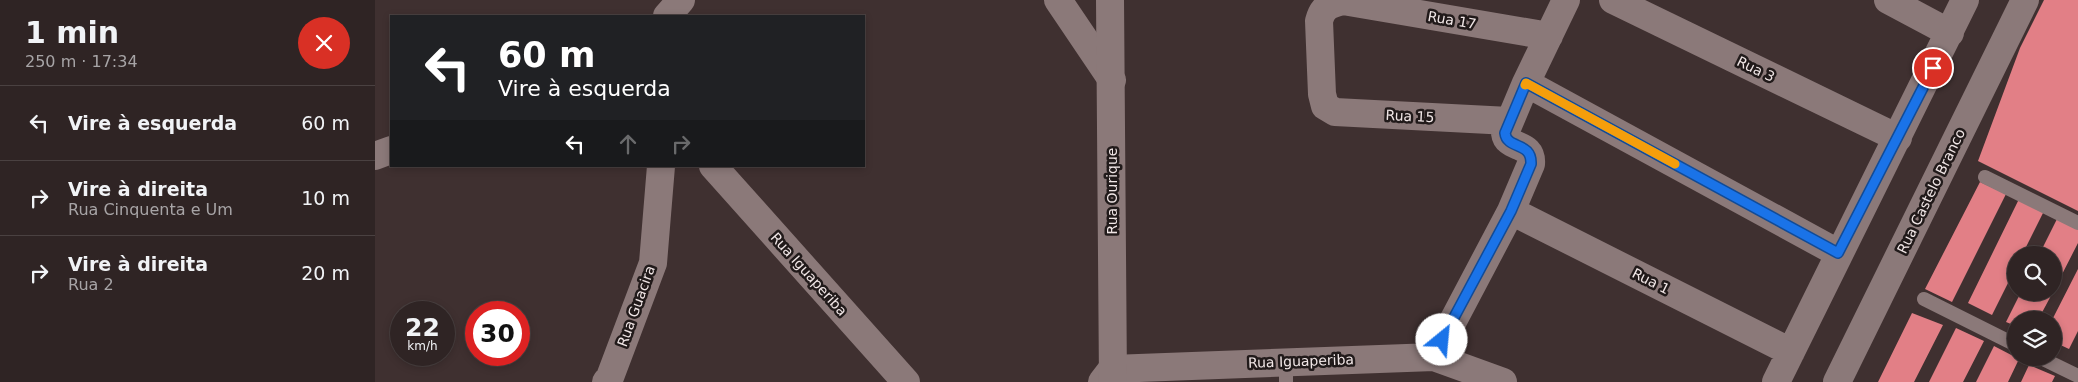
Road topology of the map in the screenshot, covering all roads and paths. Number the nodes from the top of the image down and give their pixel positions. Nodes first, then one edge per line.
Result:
1 (681, 0) edge
2 (1057, 0) edge
3 (1110, 0) edge
4 (1566, 0) edge
5 (1613, 0) edge
6 (1887, 0) edge
7 (1965, 0) edge
8 (2025, 0) edge
9 (668, 15) edge
10 (1950, 32) junction
11 (1549, 36) junction
12 (1112, 80) junction
13 (1526, 83) junction
14 (1322, 94) joint
15 (1509, 131) junction
16 (1898, 138) junction
17 (390, 150) edge
18 (375, 156) edge
19 (661, 167) edge
20 (714, 167) edge
21 (1985, 177) dead end
22 (1511, 211) junction
23 (2078, 223) edge
24 (1838, 253) junction
25 (1924, 299) dead end
26 (2007, 340) edge
27 (1791, 352) junction
28 (1434, 357) junction
29 (2058, 366) edge
30 (1286, 372) edge
31 (2075, 374) edge
32 (1109, 378) edge
33 (606, 382) edge
34 (906, 382) edge
35 (1503, 382) edge
36 (1776, 382) edge
37 (1837, 382) edge

1 - 9 street
2 - 12 street
3 - 12 street, Rua Ourique
4 - 11 street
5 - 16 street, Rua 3
6 - 10 street
7 - 10 street
8 - 37 street, Rua Castelo Branco
10 - 16 street
11 - 13 street
11 - 14 street, Rua 17
12 - 32 street, Rua Ourique
13 - 15 street
13 - 24 street
14 - 15 street, Rua 15
15 - 22 street
16 - 24 street
17 - 18 street
19 - 33 street, Rua Guacira
20 - 34 street, Rua Iguaperiba
21 - 23 lane
22 - 27 street, Rua 1
22 - 28 street
24 - 27 street
25 - 26 lane
27 - 36 street
28 - 30 street, Rua Iguaperiba
28 - 35 street, Rua Iguaperiba
29 - 31 lane
30 - 32 street, Rua Iguaperiba

